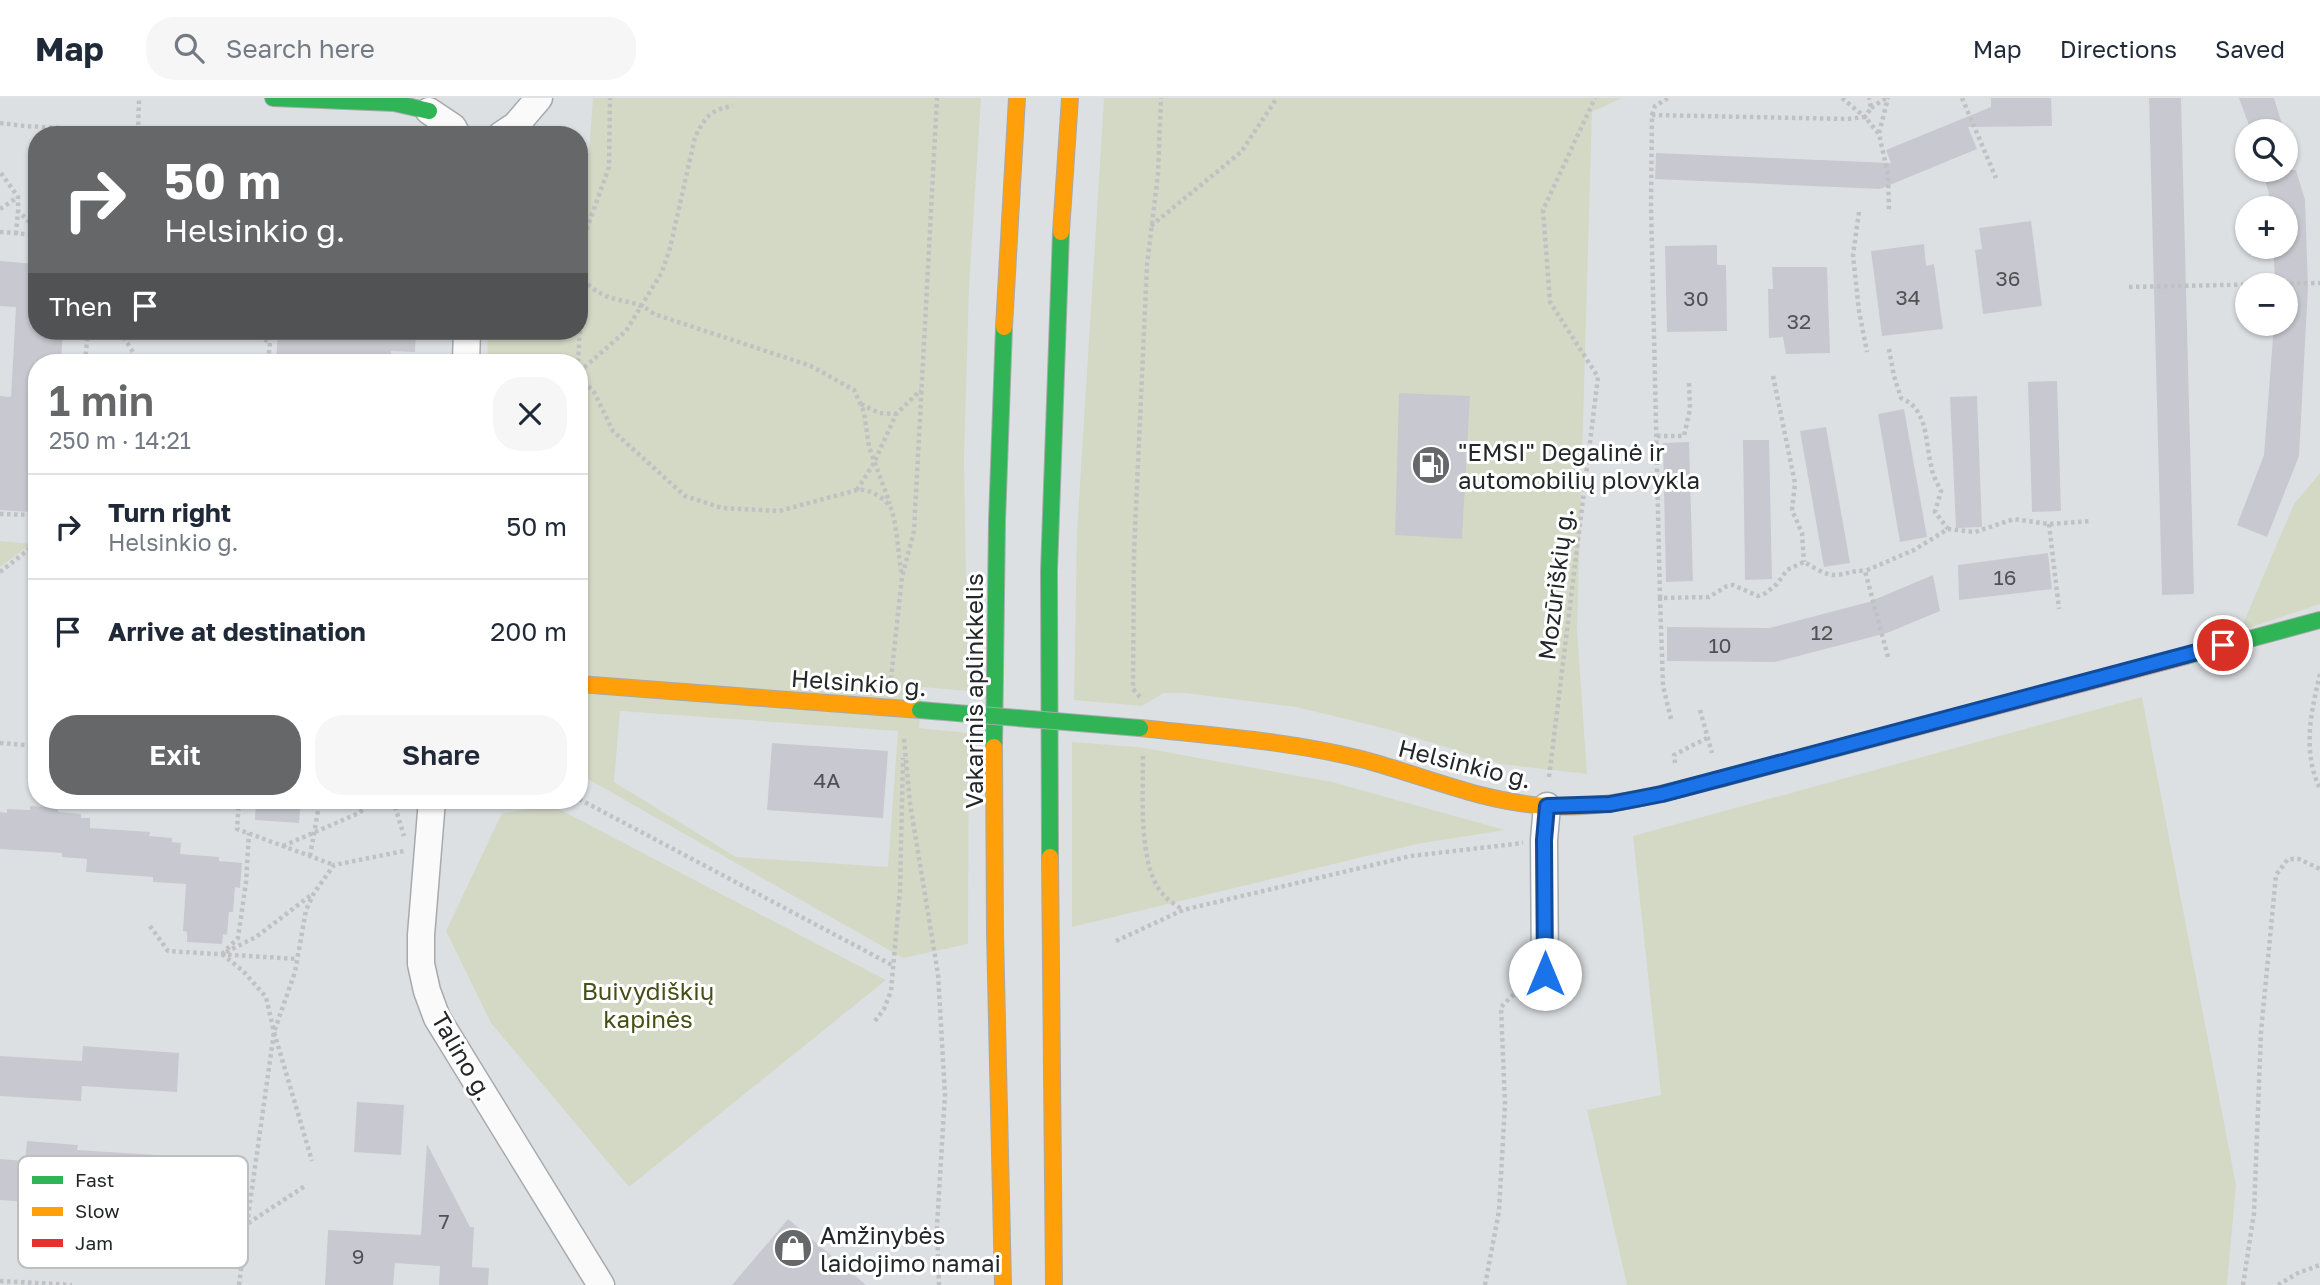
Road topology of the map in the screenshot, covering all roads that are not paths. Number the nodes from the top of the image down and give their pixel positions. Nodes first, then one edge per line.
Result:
1 (272, 98) edge
2 (539, 98) edge
3 (1017, 98) edge
4 (1070, 98) edge
5 (429, 110) joint
6 (452, 126) edge
7 (514, 126) edge
8 (2320, 620) edge
9 (588, 685) edge
10 (1547, 806) junction
11 (429, 809) edge
12 (1545, 974) road end
13 (601, 1285) edge
14 (1003, 1285) edge
15 (1054, 1285) edge

1 - 5 main road
2 - 7 street
3 - 14 main road, Vakarinis aplinkkelis
4 - 15 main road
5 - 6 street
8 - 10 main road, Helsinkio g.
9 - 10 main road, Helsinkio g., bridge
10 - 12 street
11 - 13 street, Talino g.

